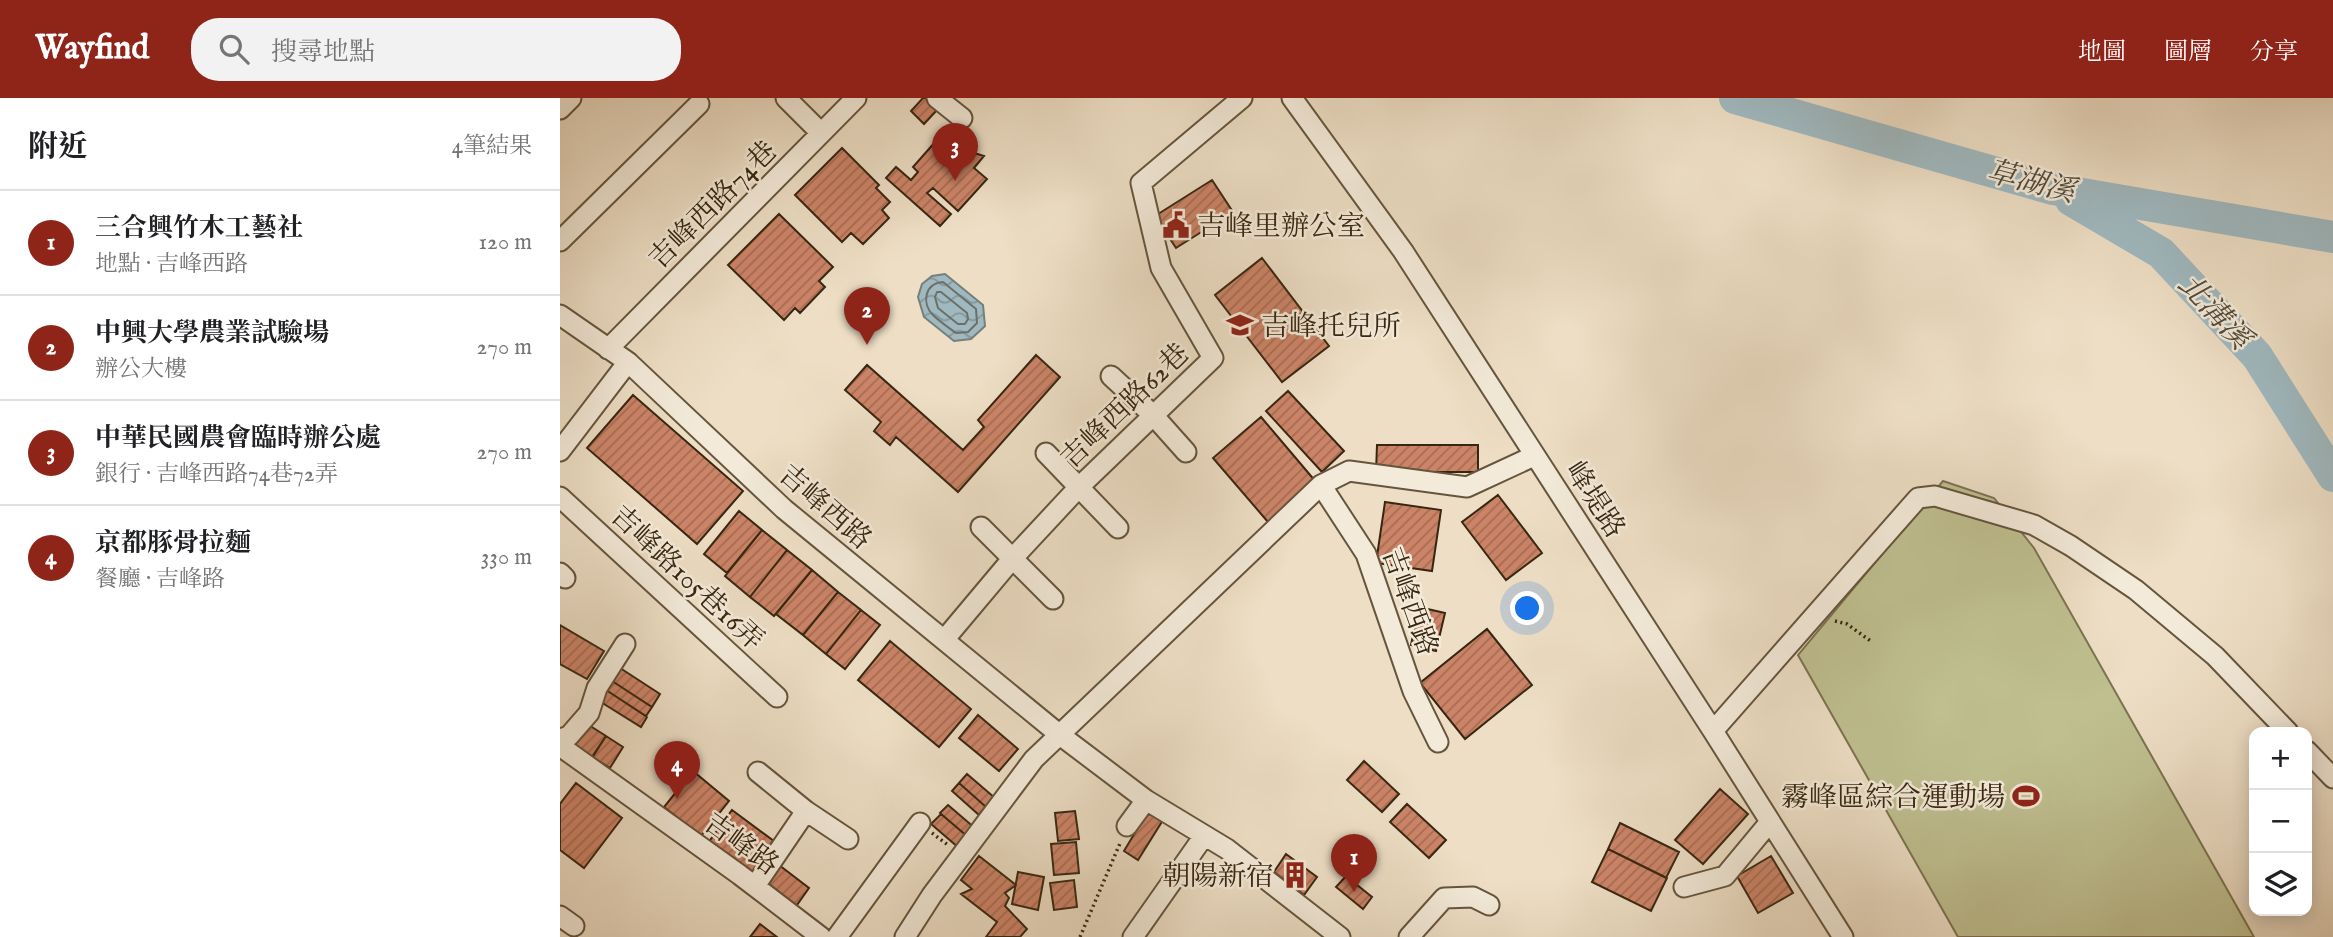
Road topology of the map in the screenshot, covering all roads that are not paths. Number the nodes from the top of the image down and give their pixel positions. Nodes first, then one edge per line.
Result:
1 (571, 98) edge
2 (786, 98) edge
3 (856, 98) edge
4 (937, 98) edge
5 (1242, 98) edge
6 (1292, 98) edge
7 (699, 104) dead end
8 (560, 108) edge
9 (962, 118) dead end
10 (821, 133) junction
11 (560, 241) edge
12 (560, 315) edge
13 (608, 349) junction
14 (628, 362) junction
15 (1111, 376) dead end
16 (1153, 415) junction
17 (560, 451) edge
18 (1186, 452) dead end
19 (1046, 453) dead end
20 (1534, 456) junction
21 (1321, 485) junction
22 (1079, 487) junction
23 (560, 497) edge
24 (981, 527) dead end
25 (1118, 528) dead end
26 (1012, 559) junction
27 (1053, 598) dead end
28 (944, 640) junction
29 (625, 643) dead end
30 (777, 697) dead end
31 (2283, 727) edge
32 (1713, 731) junction
33 (1060, 735) junction
34 (560, 739) edge
35 (1438, 743) dead end
36 (560, 746) edge
37 (2312, 756) edge
38 (758, 772) dead end
39 (2333, 778) edge
40 (1146, 800) junction
41 (806, 811) junction
42 (920, 823) road end
43 (1769, 823) junction
44 (1127, 826) road end
45 (1205, 836) junction
46 (848, 839) dead end
47 (755, 886) junction
48 (1684, 887) dead end
49 (1489, 905) dead end
50 (821, 937) edge
51 (837, 937) edge
52 (905, 937) edge
53 (1133, 937) edge
54 (1340, 937) edge
55 (1409, 937) edge
56 (1843, 937) edge

1 - 8 street
2 - 10 street
3 - 10 street, 吉峰西路74巷
4 - 9 street
5 - 16 street, 吉峰西路62巷
6 - 20 street, 峰堤路
7 - 11 street
10 - 13 street, 吉峰西路74巷
12 - 13 street, 吉峰西路
13 - 14 street, 吉峰西路
14 - 17 street
14 - 28 street, 吉峰西路
15 - 16 street
16 - 18 street
16 - 22 street, 吉峰西路62巷
19 - 22 street
20 - 21 street
20 - 32 street, 峰堤路
21 - 33 street
21 - 35 street, 吉峰西路
22 - 25 street
22 - 26 street, 吉峰西路62巷
23 - 30 street, 吉峰路105巷16弄
24 - 26 street
26 - 27 street
26 - 28 street, 吉峰西路62巷
28 - 33 street, 吉峰西路
29 - 34 street
31 - 32 street
32 - 43 street, 峰堤路
33 - 40 street, 吉峰西路
33 - 52 street
36 - 47 street, 吉峰路
37 - 39 street
38 - 41 street
40 - 44 street
40 - 45 street, 吉峰西路
41 - 46 street
41 - 47 street
42 - 51 street
43 - 48 street
43 - 56 street, 峰堤路
45 - 53 street
45 - 54 street, 吉峰西路
47 - 50 street, 吉峰路
49 - 55 street

